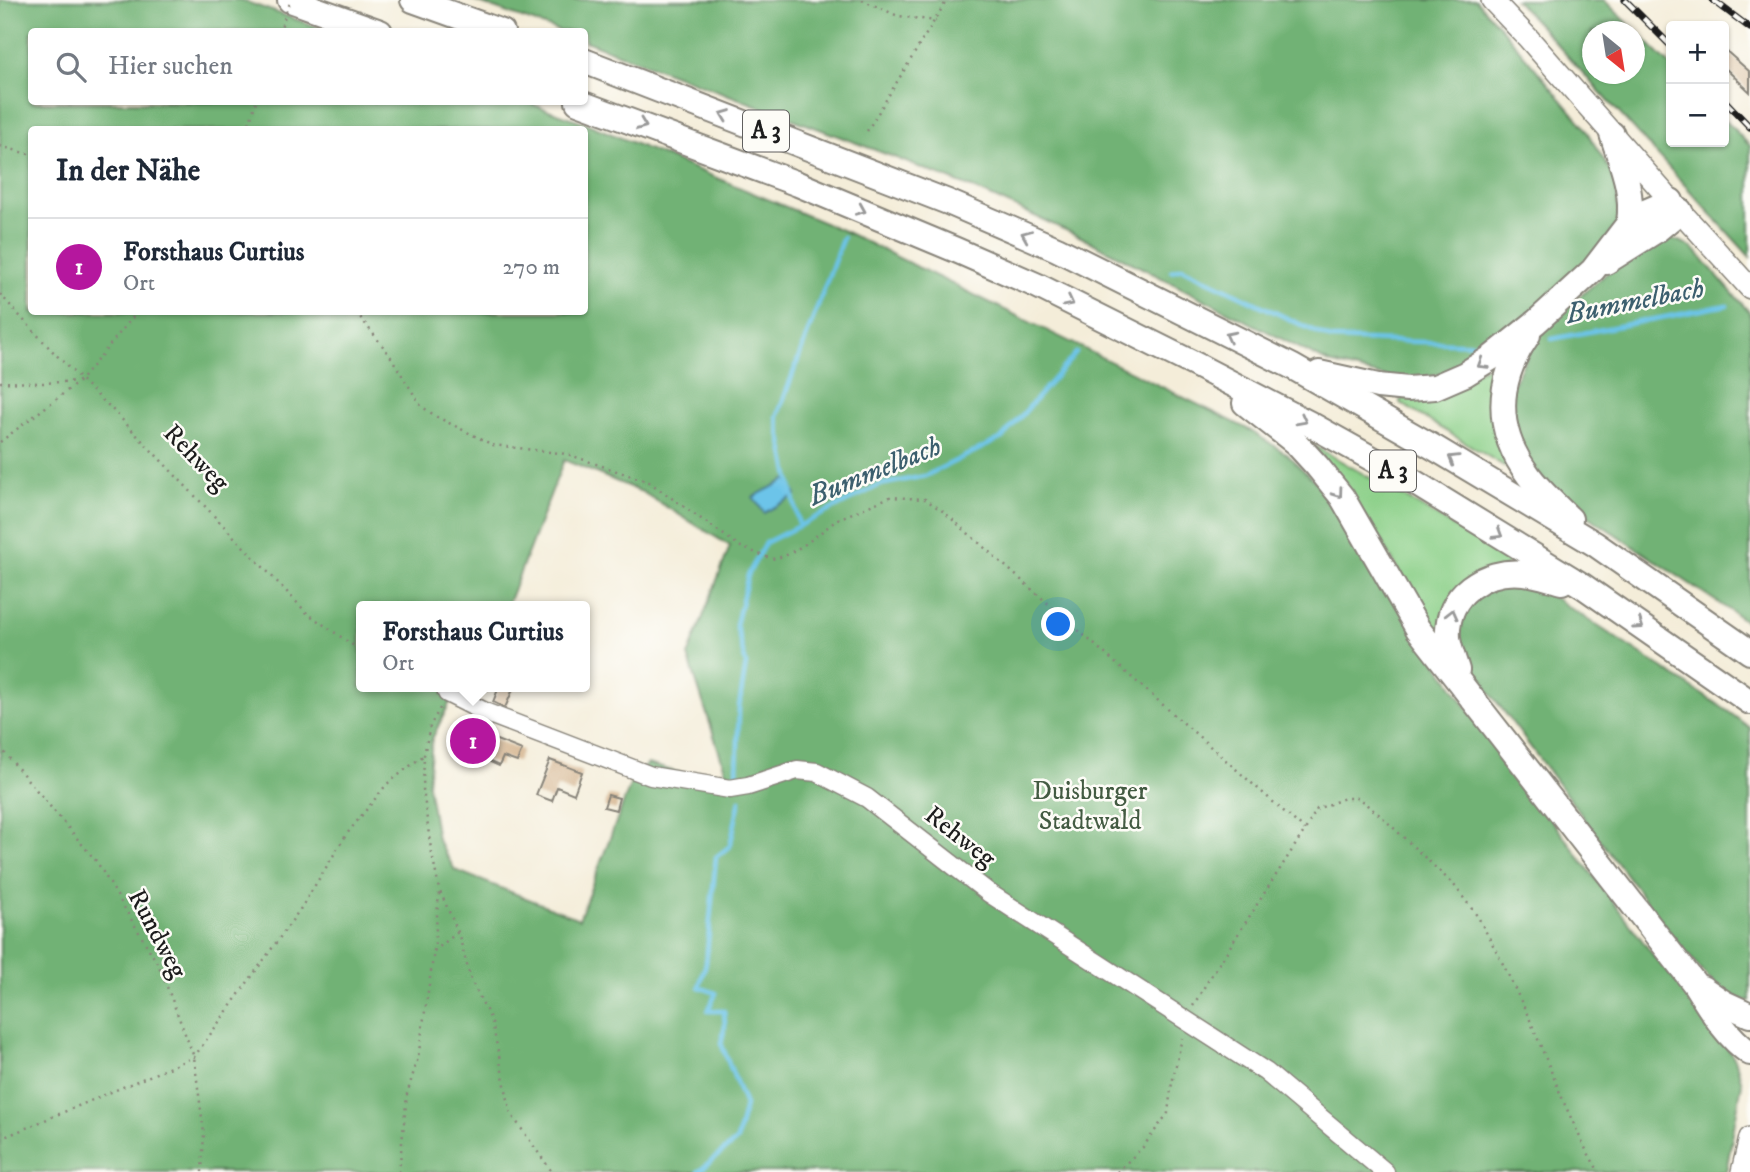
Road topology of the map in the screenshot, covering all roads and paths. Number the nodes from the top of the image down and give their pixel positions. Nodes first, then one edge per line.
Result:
1 (291, 0) edge
2 (413, 0) edge
3 (862, 0) edge
4 (947, 0) edge
5 (1492, 0) edge
6 (936, 21) junction
7 (280, 28) edge
8 (369, 28) edge
9 (491, 28) edge
10 (588, 63) edge
11 (255, 105) edge
12 (586, 105) edge
13 (248, 126) edge
14 (867, 131) dead end
15 (1612, 134) junction
16 (0, 146) edge
17 (28, 154) edge
18 (1676, 206) junction
19 (1629, 223) junction
20 (1593, 270) junction
21 (1750, 288) edge
22 (0, 294) edge
23 (135, 315) edge
24 (358, 315) edge
25 (1536, 322) junction
26 (1198, 366) junction
27 (1292, 366) junction
28 (80, 381) junction
29 (0, 382) edge
30 (0, 442) edge
31 (1595, 544) junction
32 (1583, 586) junction
33 (356, 647) edge
34 (1750, 652) edge
35 (1460, 681) junction
36 (447, 693) joint
37 (1750, 702) edge
38 (0, 747) edge
39 (424, 755) junction
40 (1306, 830) junction
41 (439, 889) junction
42 (458, 933) junction
43 (433, 951) junction
44 (1694, 983) junction
45 (1750, 1015) edge
46 (1186, 1019) junction
47 (1750, 1053) edge
48 (194, 1056) junction
49 (1750, 1138) edge
50 (0, 1139) edge
51 (202, 1172) edge
52 (399, 1172) edge
53 (552, 1172) edge
54 (1117, 1172) edge
55 (1385, 1172) edge
56 (1599, 1172) edge
57 (1742, 1172) edge

1 - 7 path, bridge
1 - 8 highway
2 - 9 highway
3 - 6 path
4 - 6 path
5 - 15 main road
6 - 14 path
27 -> 10 highway, A 3
11 - 13 path
12 -> 26 highway, A 3
15 - 18 main road
15 - 19 highway
16 - 17 path
18 - 19 highway
18 - 20 highway
18 - 21 main road
19 - 20 highway
20 - 25 highway
22 - 28 path, Rehweg
23 - 28 path
24 - 40 path
25 -> 27 highway
25 - 31 highway
26 -> 32 highway, A 3
26 -> 35 highway
31 -> 27 highway, A 3
28 - 29 path
28 - 30 path
28 - 33 path, Rehweg
31 - 34 highway, A 3
35 -> 32 highway
32 -> 37 highway, A 3
35 - 44 highway
36 - 39 path
36 - 46 lane, Rehweg
38 - 48 path, Rundweg
39 - 41 path
39 - 48 path
40 - 46 path
40 - 56 path
41 - 42 path
41 - 43 path
42 - 43 path
42 - 53 path
43 - 52 path
44 - 45 highway
44 - 47 highway
46 - 54 path
46 - 55 lane, Rehweg
48 - 50 path
48 - 51 path, Rundweg
49 - 57 main road

